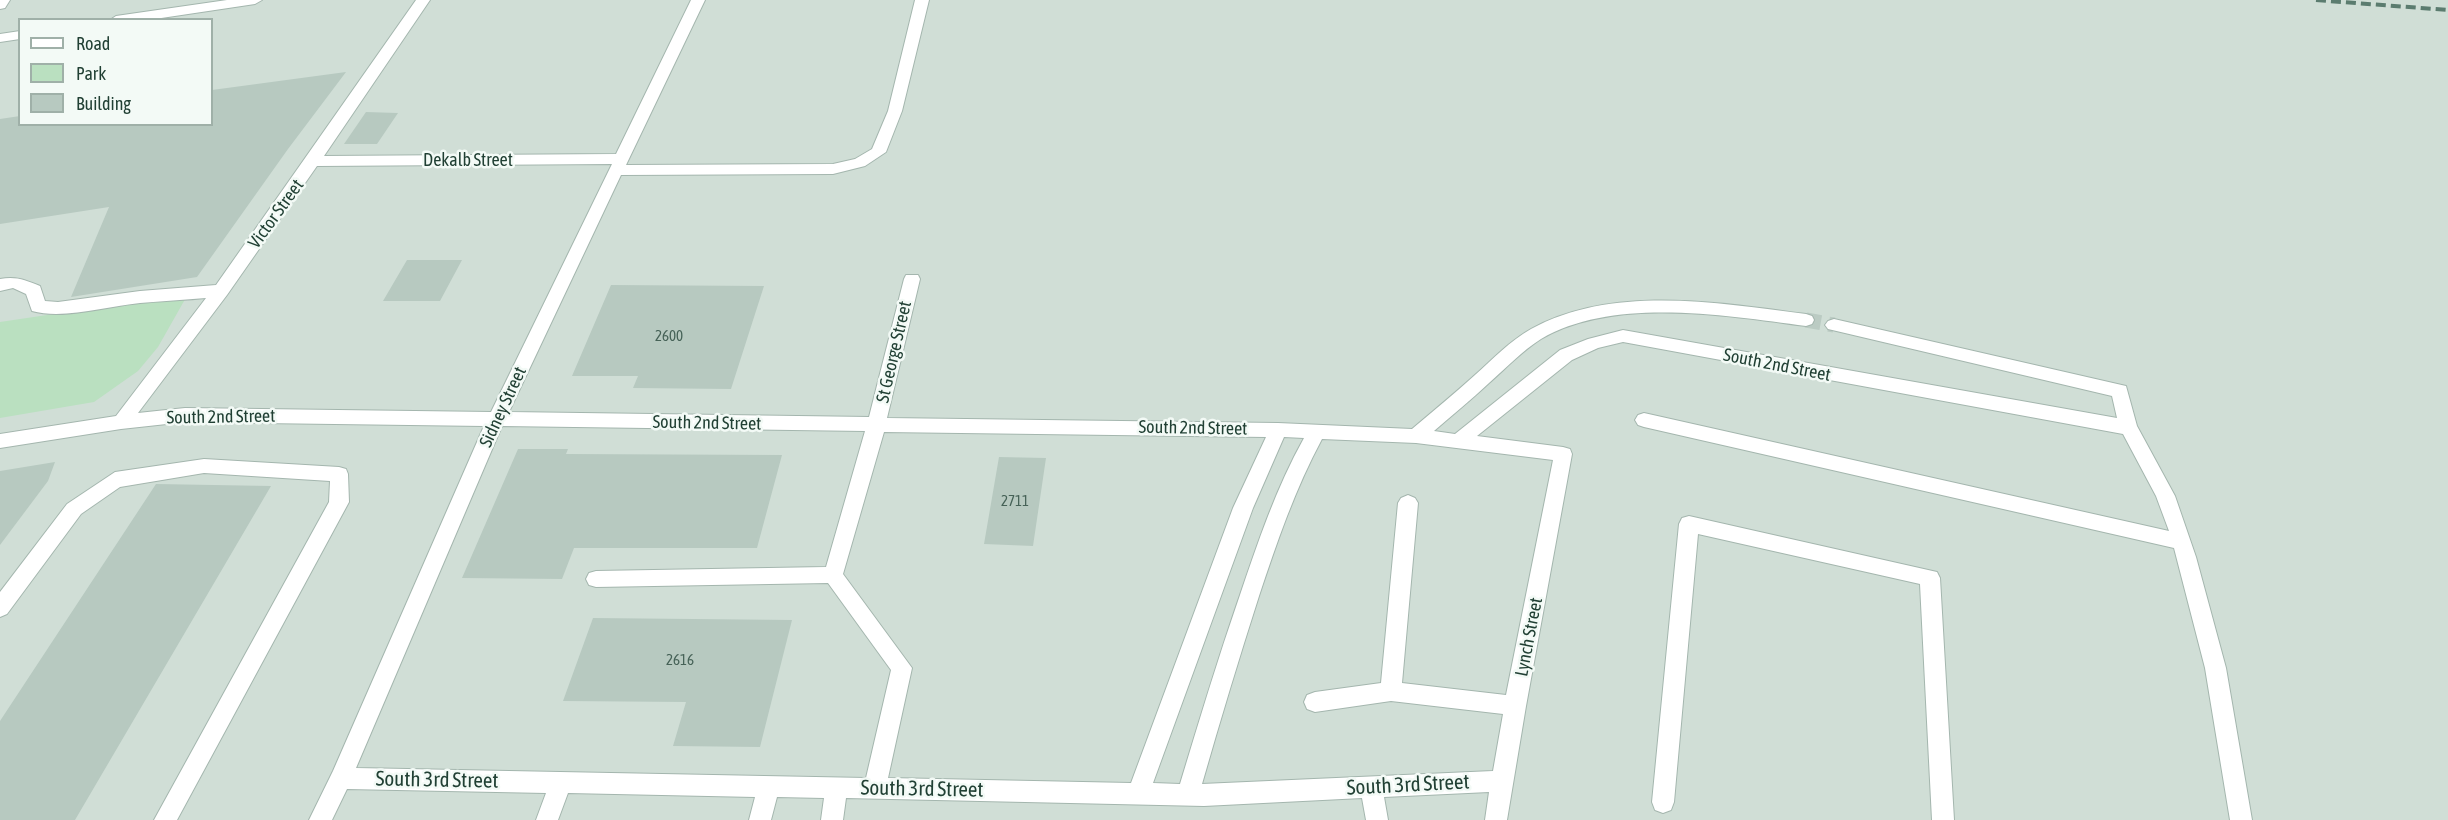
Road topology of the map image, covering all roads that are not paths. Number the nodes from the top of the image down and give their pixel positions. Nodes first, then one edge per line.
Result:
1 (3, 0) edge
2 (255, 0) edge
3 (423, 0) edge
4 (698, 0) edge
5 (922, 0) edge
6 (0, 5) edge
7 (130, 18) edge
8 (18, 35) edge
9 (0, 38) edge
10 (314, 161) junction
11 (620, 164) junction
12 (912, 279) dead end
13 (0, 285) edge
14 (221, 291) junction
15 (1806, 320) tunnel mouth
16 (1834, 325) tunnel mouth
17 (496, 420) junction
18 (1644, 420) dead end
19 (121, 422) junction
20 (877, 424) junction
21 (2129, 428) junction
22 (1278, 429) junction
23 (1317, 432) junction
24 (1416, 436) junction
25 (0, 441) edge
26 (1457, 442) junction
27 (1563, 454) joint
28 (1408, 503) dead end
29 (2182, 542) junction
30 (833, 575) junction
31 (596, 579) dead end
32 (0, 608) edge
33 (1391, 691) junction
34 (1315, 702) dead end
35 (1515, 706) junction
36 (341, 778) junction
37 (1504, 781) junction
38 (561, 782) junction
39 (769, 786) junction
40 (1371, 787) junction
41 (836, 788) junction
42 (875, 788) junction
43 (1138, 794) junction
44 (1188, 794) junction
45 (1663, 802) dead end
46 (165, 820) edge
47 (320, 820) edge
48 (548, 820) edge
49 (760, 820) edge
50 (832, 820) edge
51 (1377, 820) edge
52 (1496, 820) edge
53 (1943, 820) edge
54 (2241, 820) edge

1 - 6 street
2 - 7 street
3 - 10 street, Victor Street
4 - 11 street, Sidney Street
5 - 11 street, Dekalb Street
8 - 9 street
10 - 11 street, Dekalb Street
10 - 14 street, Victor Street
11 - 17 street, Sidney Street
12 - 20 street, St George Street
13 - 14 street
14 - 19 street, Victor Street
15 - 24 street
16 - 21 street
17 - 19 street, South 2nd Street
17 - 20 street, South 2nd Street
17 - 36 street, Sidney Street
18 - 29 street
19 - 25 street, South 2nd Street
20 - 22 street, South 2nd Street
20 - 30 street, St George Street
21 - 26 street, South 2nd Street
21 - 29 street
22 - 23 street, South 2nd Street
22 - 43 street
23 - 24 street, South 2nd Street
23 - 44 street
24 - 26 street, South 2nd Street
26 - 27 street, South 2nd Street
27 - 35 street, Lynch Street
28 - 33 street
29 - 54 street
30 - 31 street
30 - 42 street
32 - 46 street
33 - 34 street
33 - 35 street
35 - 37 street, Lynch Street
36 - 38 street, South 3rd Street
36 - 47 street, Sidney Street
37 - 40 street, South 3rd Street
37 - 52 street, Lynch Street
38 - 39 street, South 3rd Street
38 - 48 street
39 - 41 street, South 3rd Street
39 - 49 street
40 - 44 street, South 3rd Street
40 - 51 street
41 - 42 street, South 3rd Street
41 - 50 street
42 - 43 street, South 3rd Street
43 - 44 street, South 3rd Street
45 - 53 street

